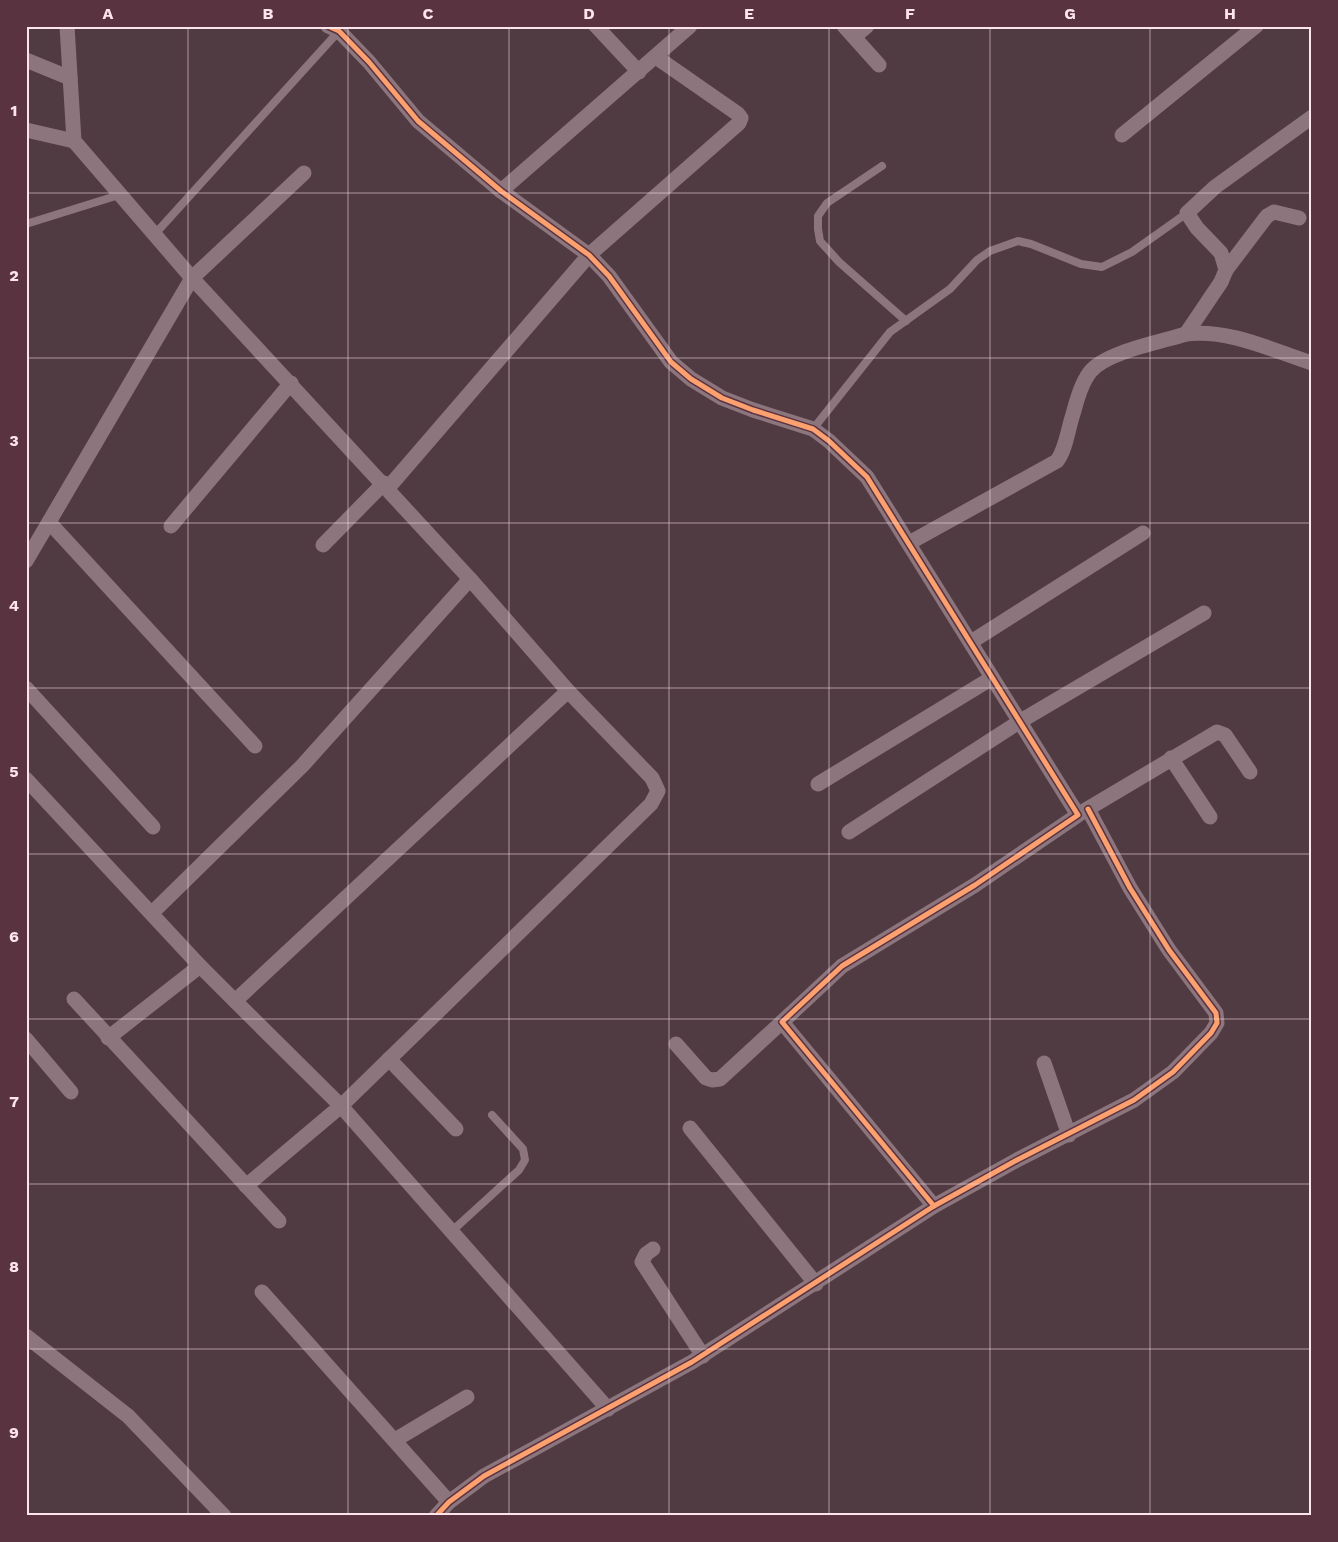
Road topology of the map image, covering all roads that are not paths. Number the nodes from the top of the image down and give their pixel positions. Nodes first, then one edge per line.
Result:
1 (67, 26) edge
2 (596, 26) edge
3 (690, 26) edge
4 (867, 26) edge
5 (1256, 26) edge
6 (333, 29) edge
7 (849, 32) edge
8 (656, 57) junction
9 (26, 60) edge
10 (879, 65) dead end
11 (639, 72) junction
12 (70, 78) junction
13 (1312, 117) edge
14 (26, 130) edge
15 (1122, 135) dead end
16 (74, 141) junction
17 (882, 166) dead end
18 (304, 173) dead end
19 (501, 191) junction
20 (120, 195) junction
21 (1187, 213) junction
22 (1299, 218) dead end
23 (26, 224) edge
24 (155, 234) junction
25 (589, 255) junction
26 (1226, 270) junction
27 (192, 278) junction
28 (906, 321) junction
29 (1186, 334) junction
30 (1312, 363) edge
31 (291, 383) junction
32 (813, 429) junction
33 (386, 485) junction
34 (49, 522) junction
35 (171, 526) dead end
36 (1143, 534) dead end
37 (909, 543) junction
38 (323, 545) dead end
39 (26, 561) edge
40 (470, 579) junction
41 (1204, 613) dead end
42 (971, 642) junction
43 (992, 678) junction
44 (26, 688) edge
45 (568, 690) junction
46 (1019, 722) junction
47 (255, 746) dead end
48 (1171, 758) junction
49 (1250, 772) dead end
50 (26, 779) edge
51 (818, 784) dead end
52 (1083, 812) junction
53 (1210, 817) dead end
54 (153, 827) dead end
55 (849, 832) dead end
56 (152, 914) junction
57 (200, 966) junction
58 (74, 999) dead end
59 (235, 1001) junction
60 (782, 1022) junction
61 (26, 1038) edge
62 (108, 1038) junction
63 (676, 1044) dead end
64 (389, 1059) junction
65 (1044, 1063) dead end
66 (72, 1092) dead end
67 (341, 1106) junction
68 (492, 1115) dead end
69 (690, 1128) dead end
70 (456, 1129) dead end
71 (1069, 1135) junction
72 (246, 1186) junction
73 (934, 1206) junction
74 (279, 1221) dead end
75 (452, 1231) junction
76 (654, 1249) dead end
77 (816, 1284) junction
78 (262, 1292) dead end
79 (26, 1336) edge
80 (702, 1356) junction
81 (467, 1397) dead end
82 (608, 1409) junction
83 (395, 1440) junction
84 (449, 1502) junction
85 (224, 1516) edge
86 (436, 1516) edge

1 - 12 street
2 - 11 street
3 - 8 street
4 - 7 street
5 - 15 street
6 - 19 street
6 - 24 lane
7 - 10 street
8 - 11 street
8 - 25 street
9 - 12 street
11 - 19 street
12 - 16 street
13 - 21 street
14 - 16 street
16 - 20 street
17 - 28 lane
18 - 27 street
19 - 25 street
20 - 23 lane
20 - 24 street
21 - 26 street
21 - 28 lane
22 - 26 street
24 - 27 street
25 - 32 street
25 - 33 street
26 - 29 street
27 - 31 street
27 - 34 street
28 - 32 lane
29 - 30 street
29 - 37 street
31 - 33 street
31 - 35 street
32 - 37 street
33 - 38 street
33 - 40 street
34 - 39 street
34 - 47 street
36 - 42 street
37 - 42 street
40 - 45 street
40 - 56 street
41 - 46 street
42 - 43 street
43 - 46 street
43 - 51 street
44 - 54 street
45 - 59 street
45 - 64 street
46 - 52 street
46 - 55 street
48 - 49 street
48 - 52 street
48 - 53 street
50 - 56 street
52 - 60 street
52 - 71 street
56 - 57 street
57 - 59 street
57 - 62 street
58 - 62 street
59 - 67 street
60 - 63 street
60 - 73 street
61 - 66 street
62 - 72 street
64 - 67 street
64 - 70 street
65 - 71 street
67 - 72 street
67 - 75 street
68 - 75 lane
69 - 77 street
71 - 73 street
72 - 74 street
73 - 77 street
75 - 82 street
76 - 80 street
77 - 80 street
78 - 83 street
79 - 85 street
80 - 82 street
81 - 83 street
82 - 84 street
83 - 84 street
84 - 86 street

